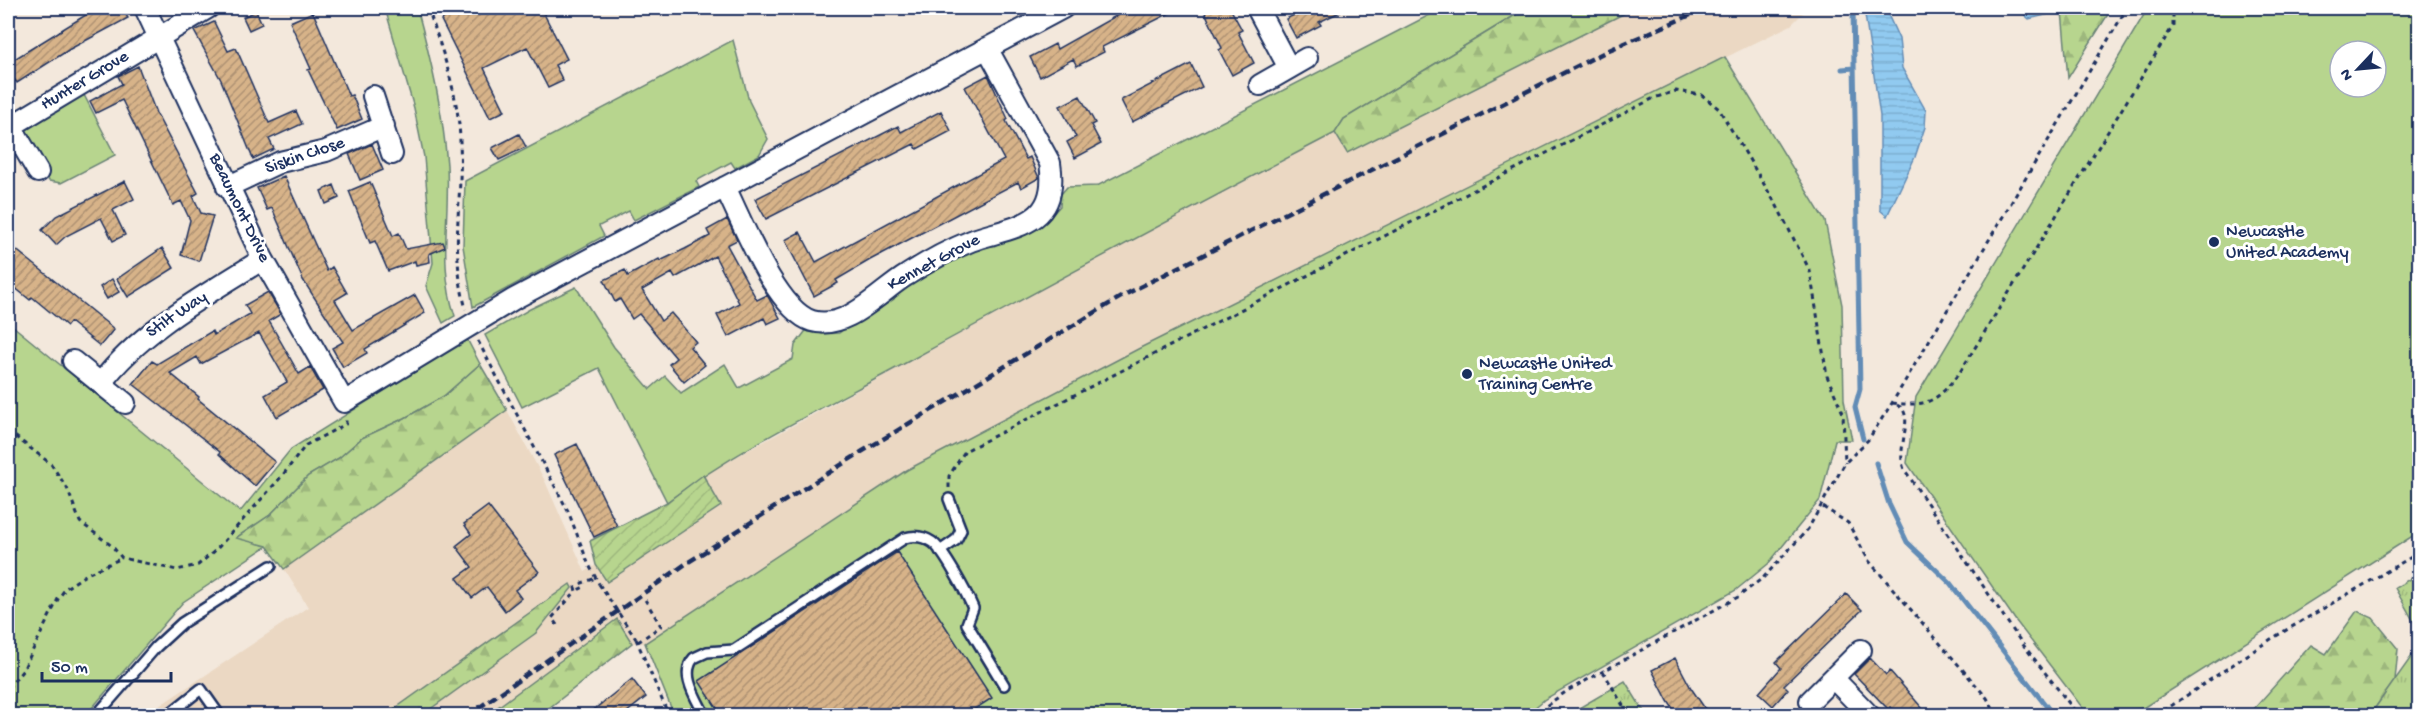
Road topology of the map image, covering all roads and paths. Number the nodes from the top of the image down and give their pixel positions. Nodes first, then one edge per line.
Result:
1 (145, 8) edge
2 (208, 8) edge
3 (428, 8) edge
4 (1063, 8) edge
5 (1257, 8) edge
6 (2127, 8) edge
7 (2173, 8) edge
8 (159, 37) junction
9 (987, 48) junction
10 (1306, 58) dead end
11 (1289, 68) junction
12 (1260, 85) dead end
13 (373, 96) dead end
14 (384, 126) junction
15 (9, 127) edge
16 (392, 154) dead end
17 (38, 172) dead end
18 (227, 187) junction
19 (725, 187) junction
20 (263, 259) junction
21 (470, 323) junction
22 (74, 361) dead end
23 (101, 383) junction
24 (344, 402) junction
25 (125, 403) dead end
26 (1892, 403) junction
27 (8, 431) edge
28 (1845, 463) junction
29 (949, 499) joint
30 (1823, 507) junction
31 (940, 551) junction
32 (2420, 552) edge
33 (122, 558) junction
34 (271, 567) dead end
35 (596, 578) junction
36 (644, 598) dead end
37 (557, 625) dead end
38 (637, 640) junction
39 (1861, 650) dead end
40 (1603, 671) junction
41 (1833, 678) junction
42 (1004, 685) dead end
43 (8, 688) edge
44 (1810, 701) dead end
45 (96, 716) edge
46 (167, 716) edge
47 (220, 716) edge
48 (669, 716) edge
49 (705, 716) edge
50 (1532, 716) edge
51 (1629, 716) edge
52 (1870, 716) edge
53 (1997, 716) edge
54 (2079, 716) edge
55 (2156, 716) edge

1 - 8 street, Beaumont Drive
2 - 8 street, Hunter Grove
3 - 21 path
4 - 9 street
5 - 11 street
6 - 26 path
7 - 26 path
8 - 15 street, Hunter Grove
8 - 18 street, Beaumont Drive
9 - 19 street
9 - 19 street, Kennet Grove
10 - 11 street
11 - 12 street
13 - 14 street
14 - 16 street
14 - 18 street, Siskin Close
15 - 17 street, Hunter Grove
18 - 20 street, Beaumont Drive
19 - 21 street
20 - 23 street, Stilt Way
20 - 24 street, Beaumont Drive
21 - 24 street
21 - 35 path
22 - 23 street
23 - 25 street
24 - 33 path
26 - 28 path
26 - 54 path
27 - 33 path
28 - 29 path
28 - 30 path
29 - 31 lane
30 - 40 path
30 - 53 path
31 - 42 lane
31 - 49 lane
32 - 55 path
33 - 43 path
34 - 45 lane
35 - 37 path
35 - 38 path, bridge
36 - 38 path
38 - 48 path
39 - 41 street
40 - 50 path
40 - 51 path
41 - 44 street
41 - 52 street
46 - 47 lane

